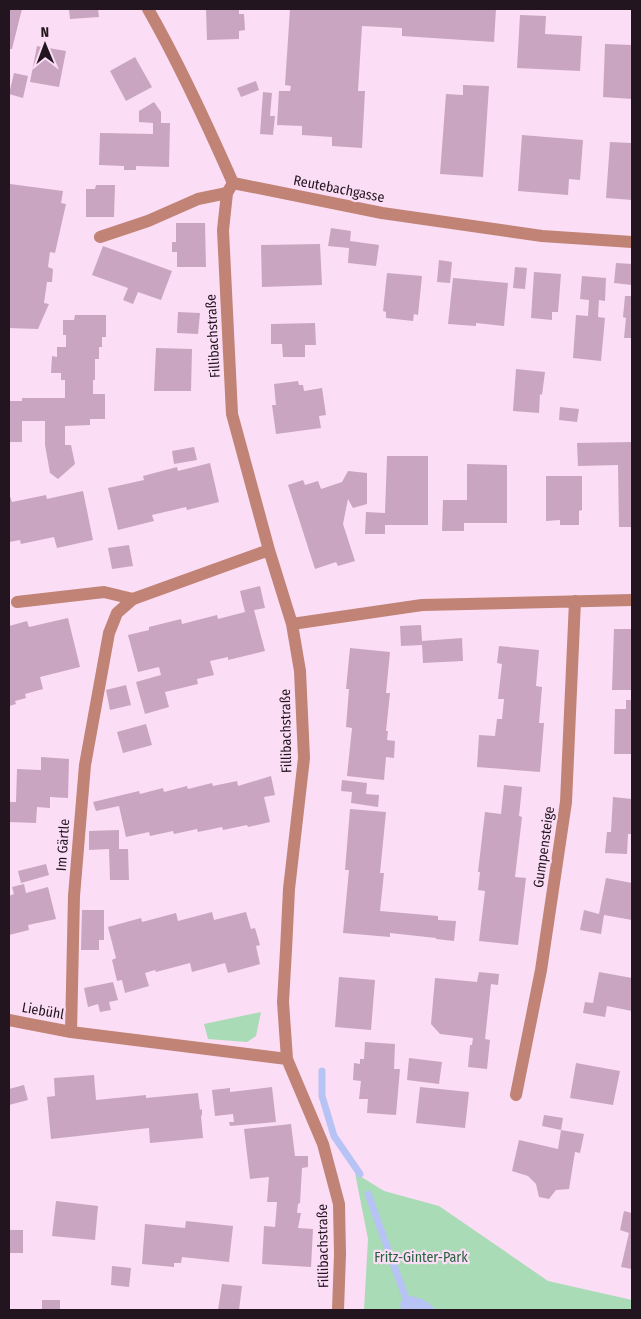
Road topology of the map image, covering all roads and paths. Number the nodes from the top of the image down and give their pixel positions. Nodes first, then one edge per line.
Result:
1 (148, 9) edge
2 (230, 188) junction
3 (100, 237) dead end
4 (632, 242) edge
5 (269, 550) junction
6 (133, 599) junction
7 (632, 600) edge
8 (575, 601) junction
9 (17, 602) dead end
10 (292, 624) junction
11 (9, 1020) edge
12 (71, 1032) junction
13 (287, 1059) junction
14 (516, 1094) dead end
15 (338, 1310) edge

1 - 2 street
2 - 3 street
2 - 4 street, Reutebachgasse
2 - 5 street, Fillibachstraße
5 - 6 street, Im Gärtle
5 - 10 street, Fillibachstraße
6 - 9 street
6 - 12 street, Im Gärtle
7 - 8 street
8 - 10 street
8 - 14 street, Gumpensteige
10 - 13 street, Fillibachstraße
11 - 12 street, Liebühl
12 - 13 street
13 - 15 street, Fillibachstraße

